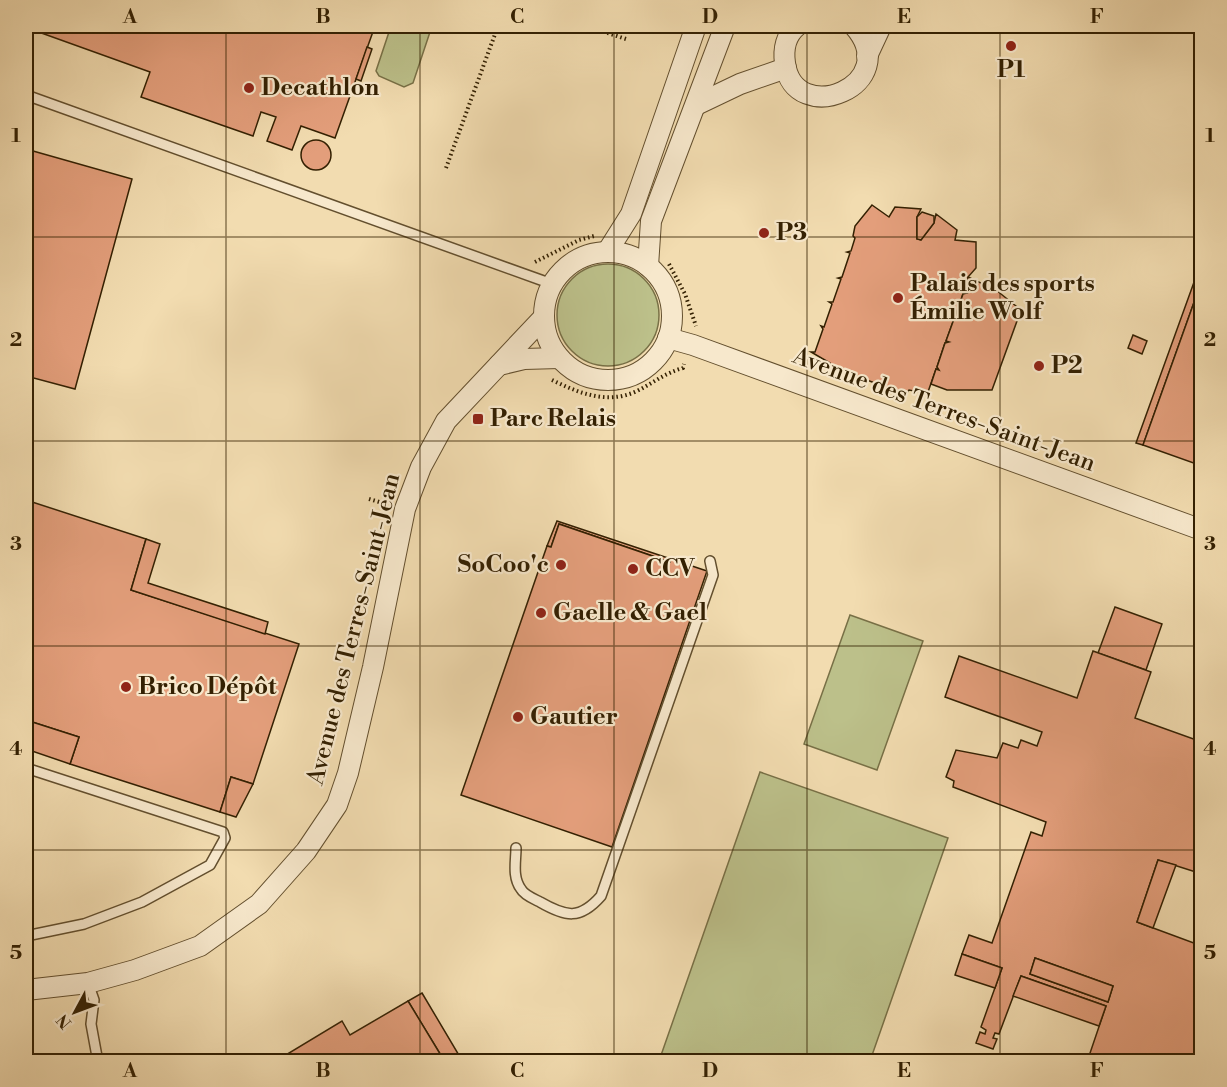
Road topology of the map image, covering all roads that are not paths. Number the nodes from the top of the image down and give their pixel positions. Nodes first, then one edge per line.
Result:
1 (696, 26) edge
2 (725, 26) edge
3 (797, 26) edge
4 (854, 26) edge
5 (881, 26) edge
6 (867, 56) junction
7 (786, 68) junction
8 (26, 95) edge
9 (696, 105) junction
10 (603, 243) junction
11 (657, 263) junction
12 (552, 284) junction
13 (543, 318) junction
14 (668, 338) junction
15 (559, 358) junction
16 (499, 365) junction
17 (1202, 530) edge
18 (710, 561) dead end
19 (26, 768) edge
20 (516, 848) dead end
21 (26, 936) edge
22 (88, 983) junction
23 (26, 990) edge
24 (98, 1062) edge

1 - 10 street
2 - 9 street
3 - 7 street
4 - 6 street
5 - 6 street
6 - 7 street
7 - 9 street
8 - 12 lane
9 - 11 street
10 - 11 street
10 - 12 street
11 - 14 street
12 - 13 street
13 - 15 street
13 - 16 street, Avenue des Terres-Saint-Jean
14 - 15 street
14 - 17 street, Avenue des Terres-Saint-Jean
15 - 16 street
16 - 22 street, Avenue des Terres-Saint-Jean
18 - 20 lane
19 - 21 lane
22 - 23 street, Avenue des Terres-Saint-Jean
22 - 24 lane

